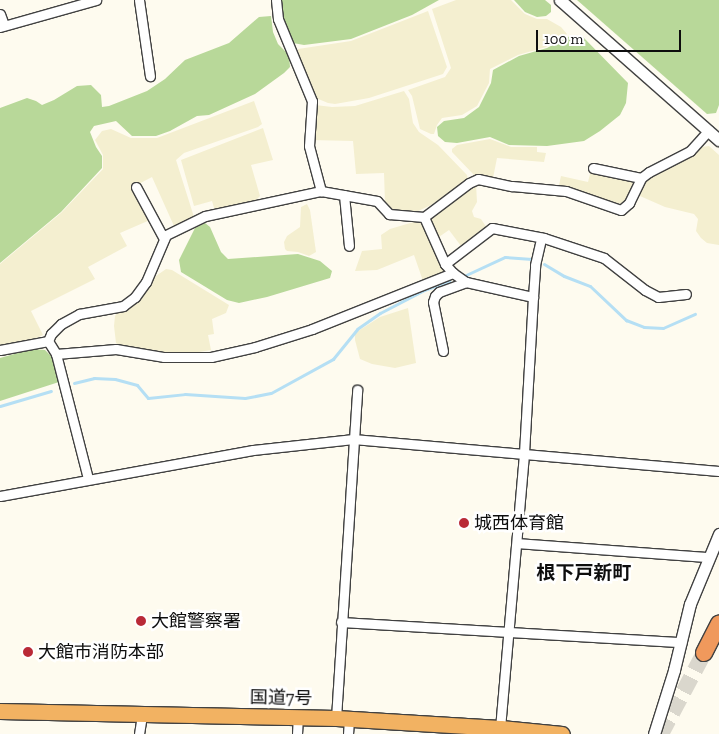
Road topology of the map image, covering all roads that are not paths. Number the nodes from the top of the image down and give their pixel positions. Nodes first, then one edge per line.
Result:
1 (96, 0) edge
2 (139, 0) edge
3 (276, 0) edge
4 (560, 0) edge
5 (0, 14) edge
6 (2, 26) edge
7 (150, 76) dead end
8 (709, 130) junction
9 (719, 140) edge
10 (593, 168) dead end
11 (641, 178) junction
12 (136, 187) dead end
13 (321, 191) junction
14 (344, 195) junction
15 (424, 217) junction
16 (541, 238) junction
17 (164, 239) junction
18 (349, 246) dead end
19 (445, 264) junction
20 (453, 273) junction
21 (466, 282) junction
22 (686, 294) dead end
23 (533, 297) junction
24 (48, 341) junction
25 (0, 350) edge
26 (442, 351) dead end
27 (56, 354) junction
28 (357, 390) dead end
29 (353, 439) junction
30 (524, 454) junction
31 (719, 471) edge
32 (88, 479) junction
33 (0, 496) edge
34 (719, 534) edge
35 (517, 543) junction
36 (708, 557) junction
37 (341, 622) junction
38 (719, 624) edge
39 (507, 631) junction
40 (681, 642) junction
41 (704, 653) tunnel mouth
42 (0, 711) edge
43 (142, 714) junction
44 (298, 717) junction
45 (345, 724) edge
46 (500, 728) junction
47 (520, 732) edge
48 (140, 734) edge
49 (297, 734) edge
50 (562, 734) edge
51 (654, 734) edge

1 - 6 street
2 - 7 street
3 - 13 street
4 - 8 street
5 - 6 street
8 - 9 street
8 - 11 street
10 - 11 street
11 - 15 street
12 - 17 street
13 - 14 street
13 - 17 street
14 - 15 street
14 - 18 street
15 - 19 street
16 - 19 street
16 - 22 street
16 - 23 street
17 - 24 street
19 - 20 street
20 - 21 street
20 - 27 street
21 - 23 street
21 - 26 street
23 - 30 street
24 - 25 street
24 - 27 street
27 - 32 street
28 - 29 street
29 - 30 street
29 - 32 street
29 - 37 street
30 - 31 street
30 - 35 street
32 - 33 street
34 - 36 street
35 - 36 street
35 - 39 street
36 - 40 street
37 - 39 street
37 - 45 street
38 - 41 highway
39 - 40 street
39 - 46 street
40 - 51 street
42 - 43 highway, 国道7号
43 - 44 highway, 国道7号
43 - 48 street
44 - 45 highway, 国道7号
44 - 49 street
45 - 46 highway, 国道7号
46 - 47 highway, 国道7号
47 - 50 highway, 国道7号

